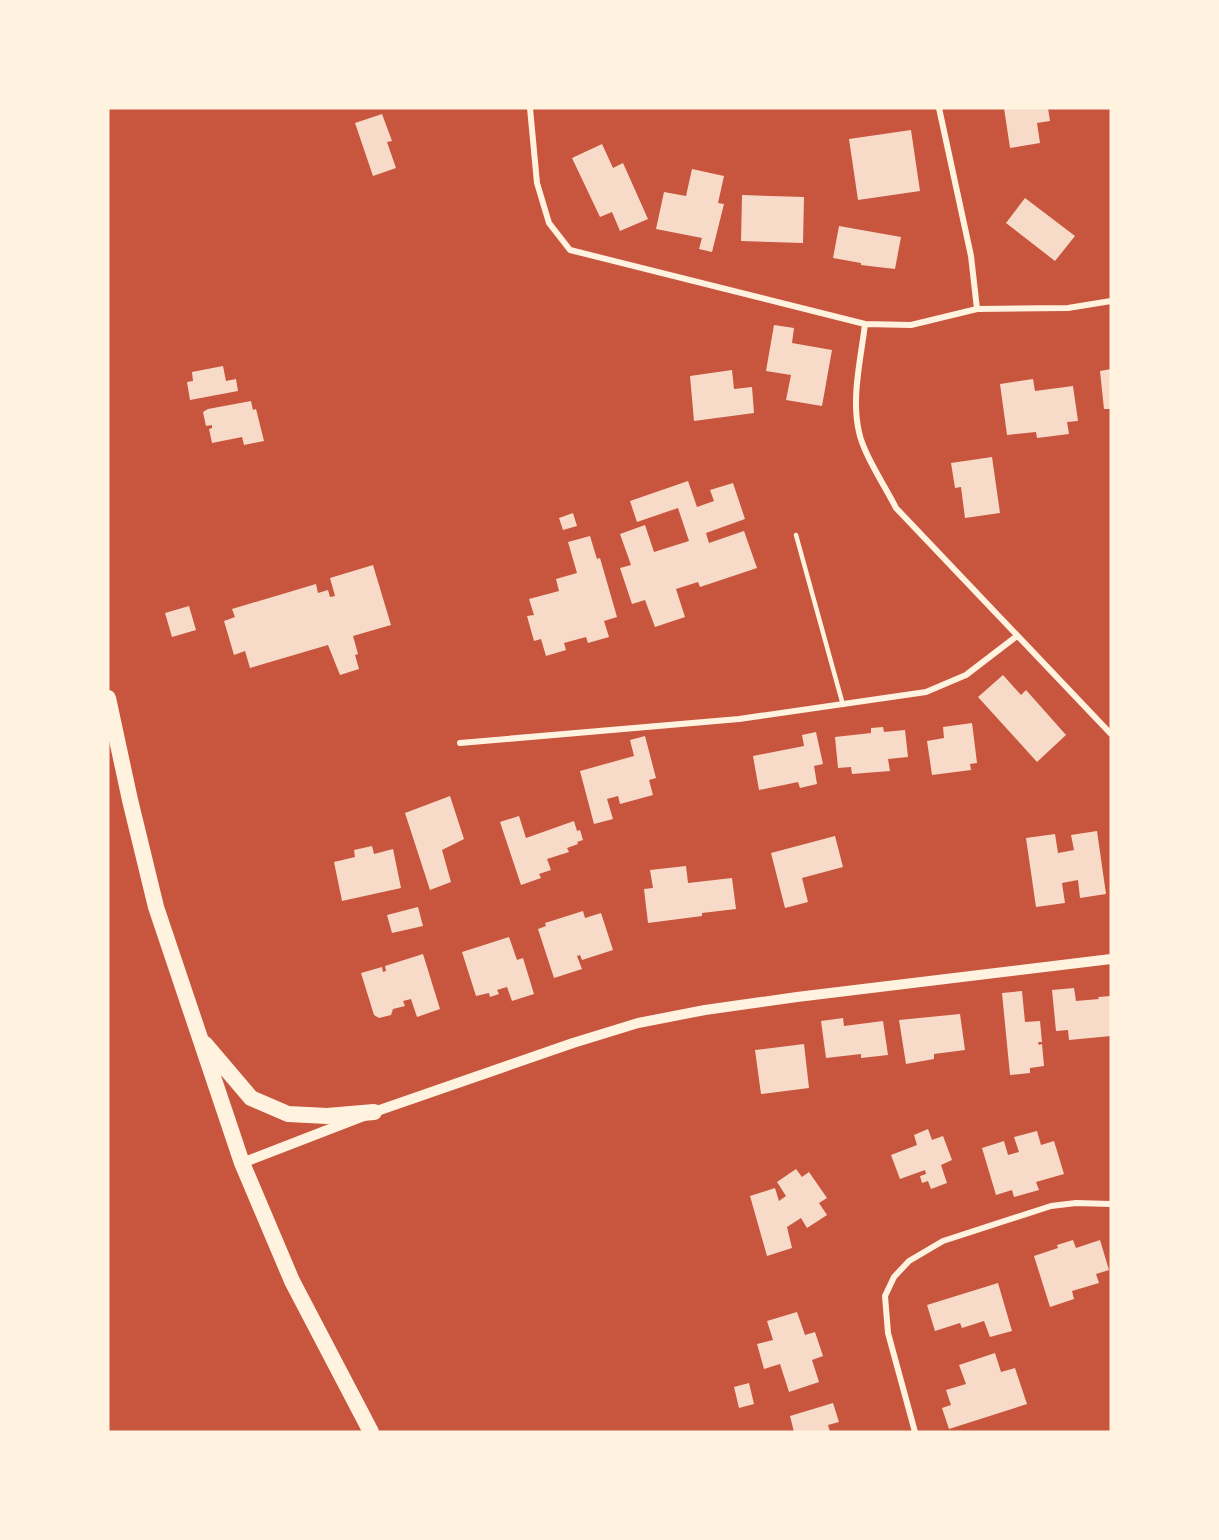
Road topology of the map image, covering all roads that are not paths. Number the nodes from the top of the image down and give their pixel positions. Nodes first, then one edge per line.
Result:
1 (530, 108) edge
2 (939, 108) edge
3 (1111, 302) edge
4 (977, 309) junction
5 (865, 324) junction
6 (796, 535) dead end
7 (1017, 636) junction
8 (108, 698) edge
9 (843, 705) junction
10 (1111, 734) edge
11 (460, 743) dead end
12 (1111, 959) edge
13 (198, 1037) junction
14 (374, 1112) junction
15 (242, 1163) junction
16 (1111, 1204) edge
17 (371, 1432) edge
18 (915, 1432) edge

1 - 5 street
2 - 4 street
3 - 4 street
4 - 5 street
5 - 7 street
6 - 9 lane
7 - 9 street
7 - 10 street
8 - 13 highway
9 - 11 street
12 - 14 street
13 - 14 highway
13 - 15 highway
14 - 15 street
15 - 17 highway
16 - 18 street

